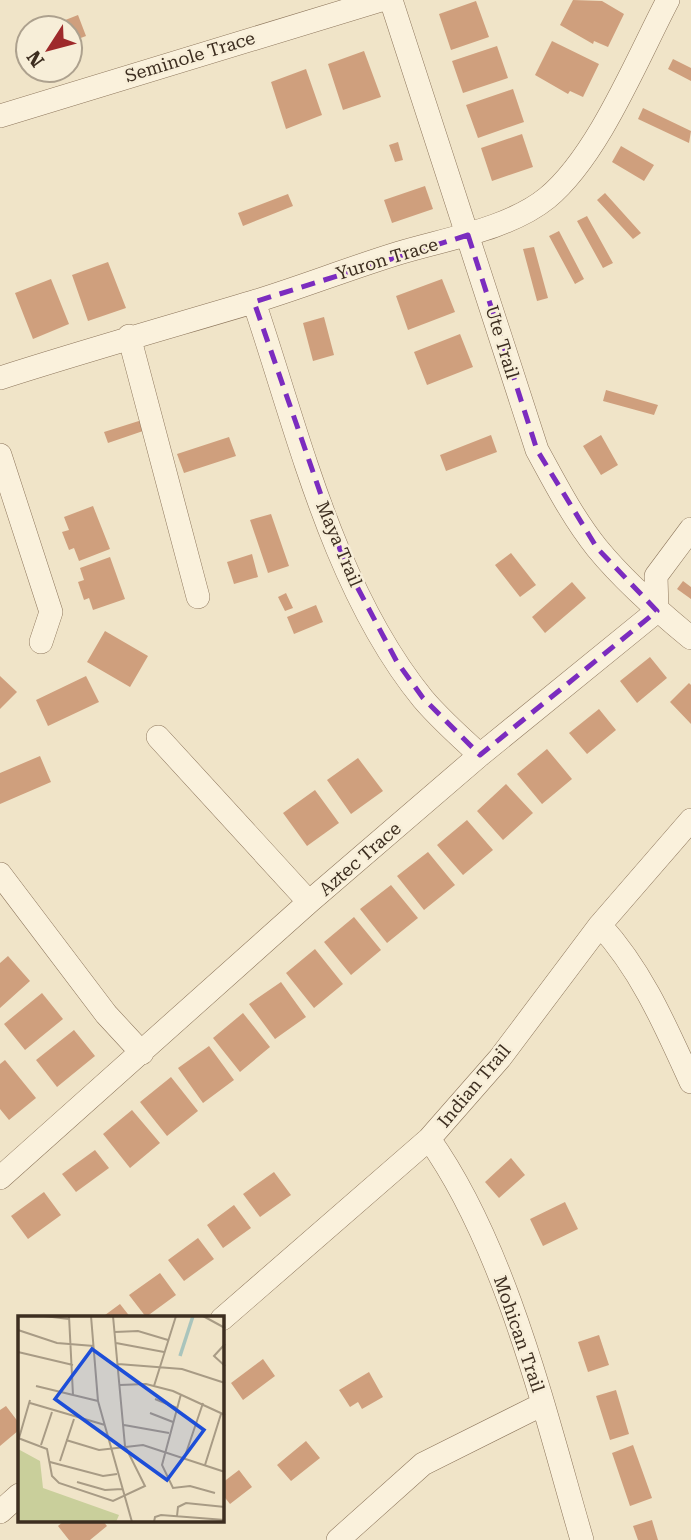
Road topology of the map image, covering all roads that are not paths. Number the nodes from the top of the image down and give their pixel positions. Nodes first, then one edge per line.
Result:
1 (381, 0) edge
2 (391, 0) edge
3 (668, 0) edge
4 (0, 116) edge
5 (468, 235) junction
6 (254, 302) junction
7 (129, 336) junction
8 (0, 378) edge
9 (0, 455) edge
10 (691, 529) edge
11 (198, 597) dead end
12 (657, 611) junction
13 (691, 638) edge
14 (41, 642) dead end
15 (158, 737) dead end
16 (480, 755) junction
17 (691, 820) edge
18 (0, 874) edge
19 (309, 902) junction
20 (600, 925) junction
21 (142, 1053) junction
22 (691, 1082) edge
23 (429, 1139) junction
24 (0, 1178) edge
25 (224, 1317) edge
26 (543, 1404) junction
27 (18, 1496) edge
28 (0, 1512) edge
29 (338, 1540) edge
30 (583, 1540) edge

1 - 4 street, Seminole Trace
2 - 5 street, Ute Trail
3 - 5 street, Yuron Trace
5 - 6 street, Yuron Trace
5 - 12 street, Ute Trail
6 - 7 street, Yuron Trace
6 - 16 street, Maya Trail
7 - 8 street, Yuron Trace
7 - 11 street
9 - 14 street
10 - 12 street
12 - 13 street, Ute Trail
12 - 16 street, Aztec Trace
15 - 19 street
16 - 19 street, Aztec Trace
17 - 20 street, Indian Trail
18 - 21 street
19 - 21 street, Aztec Trace
20 - 22 street
20 - 23 street, Indian Trail
21 - 24 street, Aztec Trace
23 - 25 street, Indian Trail
23 - 26 street, Mohican Trail
26 - 29 street
26 - 30 street, Mohican Trail
27 - 28 street

